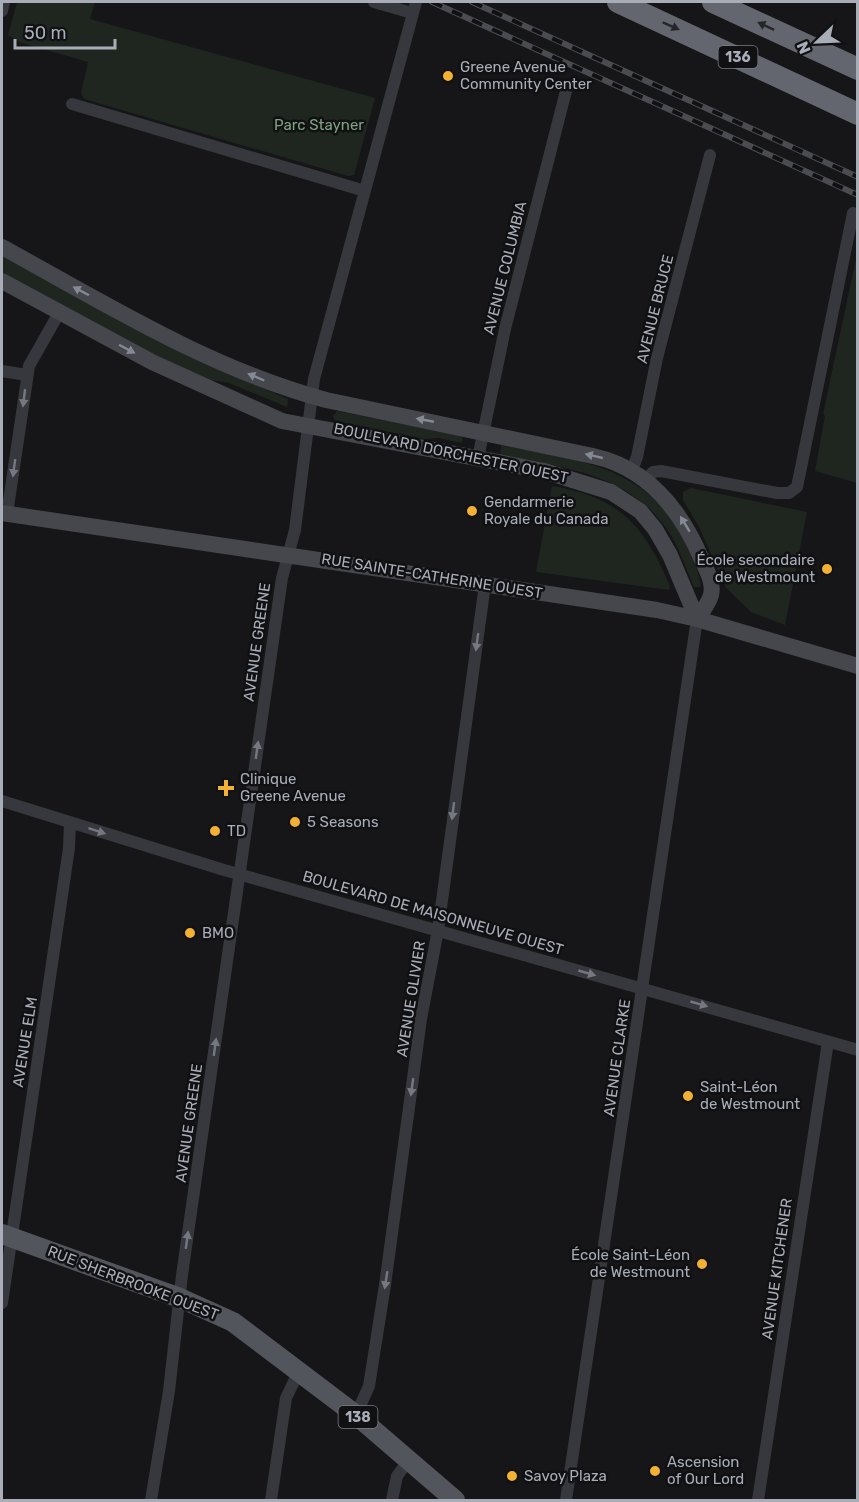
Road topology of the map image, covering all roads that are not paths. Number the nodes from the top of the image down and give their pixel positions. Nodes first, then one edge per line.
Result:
1 (4, 2) edge
2 (374, 2) edge
3 (618, 2) edge
4 (713, 2) edge
5 (414, 7) edge
6 (2, 11) edge
7 (858, 69) edge
8 (567, 87) dead end
9 (72, 104) dead end
10 (858, 114) edge
11 (710, 155) dead end
12 (364, 191) junction
13 (853, 213) dead end
14 (2, 247) edge
15 (2, 281) edge
16 (59, 313) junction
17 (2, 371) edge
18 (27, 375) junction
19 (311, 396) junction
20 (308, 425) junction
21 (483, 432) junction
22 (478, 458) junction
23 (632, 470) junction
24 (646, 480) junction
25 (4, 514) edge
26 (288, 554) junction
27 (485, 584) junction
28 (697, 619) junction
29 (858, 666) edge
30 (2, 801) edge
31 (70, 822) junction
32 (240, 873) junction
33 (438, 930) junction
34 (642, 988) junction
35 (828, 1042) junction
36 (858, 1050) edge
37 (7, 1236) edge
38 (180, 1298) junction
39 (2, 1303) edge
40 (299, 1371) junction
41 (356, 1415) junction
42 (409, 1460) junction
43 (151, 1500) edge
44 (271, 1500) edge
45 (392, 1500) edge
46 (455, 1500) edge
47 (566, 1500) edge
48 (758, 1500) edge

1 - 6 street
2 - 5 street
3 -> 10 highway, 136
7 -> 4 highway, 136
5 - 12 street, AVENUE GREENE
8 - 21 street, AVENUE COLUMBIA
9 - 12 street
11 - 23 street, AVENUE BRUCE
12 - 19 street, AVENUE GREENE
13 - 24 street
19 -> 14 main road, BOULEVARD DORCHESTER OUEST
15 - 16 main road, BOULEVARD DORCHESTER OUEST
16 - 18 street
16 -> 20 main road, BOULEVARD DORCHESTER OUEST
17 - 18 street
18 -> 25 street
19 - 20 street, AVENUE GREENE
21 -> 19 main road, BOULEVARD DORCHESTER OUEST
20 - 22 main road, BOULEVARD DORCHESTER OUEST
20 - 26 street, AVENUE GREENE
21 - 22 street, AVENUE COLUMBIA
23 -> 21 main road, BOULEVARD DORCHESTER OUEST
22 - 28 main road, BOULEVARD DORCHESTER OUEST
23 - 24 main road, BOULEVARD DORCHESTER OUEST
28 -> 24 main road, BOULEVARD DORCHESTER OUEST
25 - 26 main road, RUE SAINTE-CATHERINE OUEST
26 - 27 main road, RUE SAINTE-CATHERINE OUEST
32 -> 26 street, AVENUE GREENE
27 - 28 main road, RUE SAINTE-CATHERINE OUEST
27 -> 33 street, AVENUE OLIVIER
28 - 29 main road, RUE SAINTE-CATHERINE OUEST
28 - 34 street, AVENUE CLARKE
30 - 31 street, BOULEVARD DE MAISONNEUVE OUEST
31 -> 32 street, BOULEVARD DE MAISONNEUVE OUEST
31 - 37 street, AVENUE ELM
32 - 33 street, BOULEVARD DE MAISONNEUVE OUEST
38 -> 32 street, AVENUE GREENE
33 -> 34 street, BOULEVARD DE MAISONNEUVE OUEST
33 -> 41 street, AVENUE OLIVIER
34 -> 35 street, BOULEVARD DE MAISONNEUVE OUEST
34 - 47 street, AVENUE CLARKE
35 - 36 street, BOULEVARD DE MAISONNEUVE OUEST
35 - 48 street, AVENUE KITCHENER
37 - 38 main road, RUE SHERBROOKE OUEST / 138
37 - 39 street, AVENUE ELM
38 - 40 main road, RUE SHERBROOKE OUEST / 138
38 - 43 street, AVENUE GREENE
40 - 41 main road, RUE SHERBROOKE OUEST / 138
40 - 44 street
41 - 42 main road, RUE SHERBROOKE OUEST / 138
42 - 45 street
42 - 46 main road, RUE SHERBROOKE OUEST / 138

